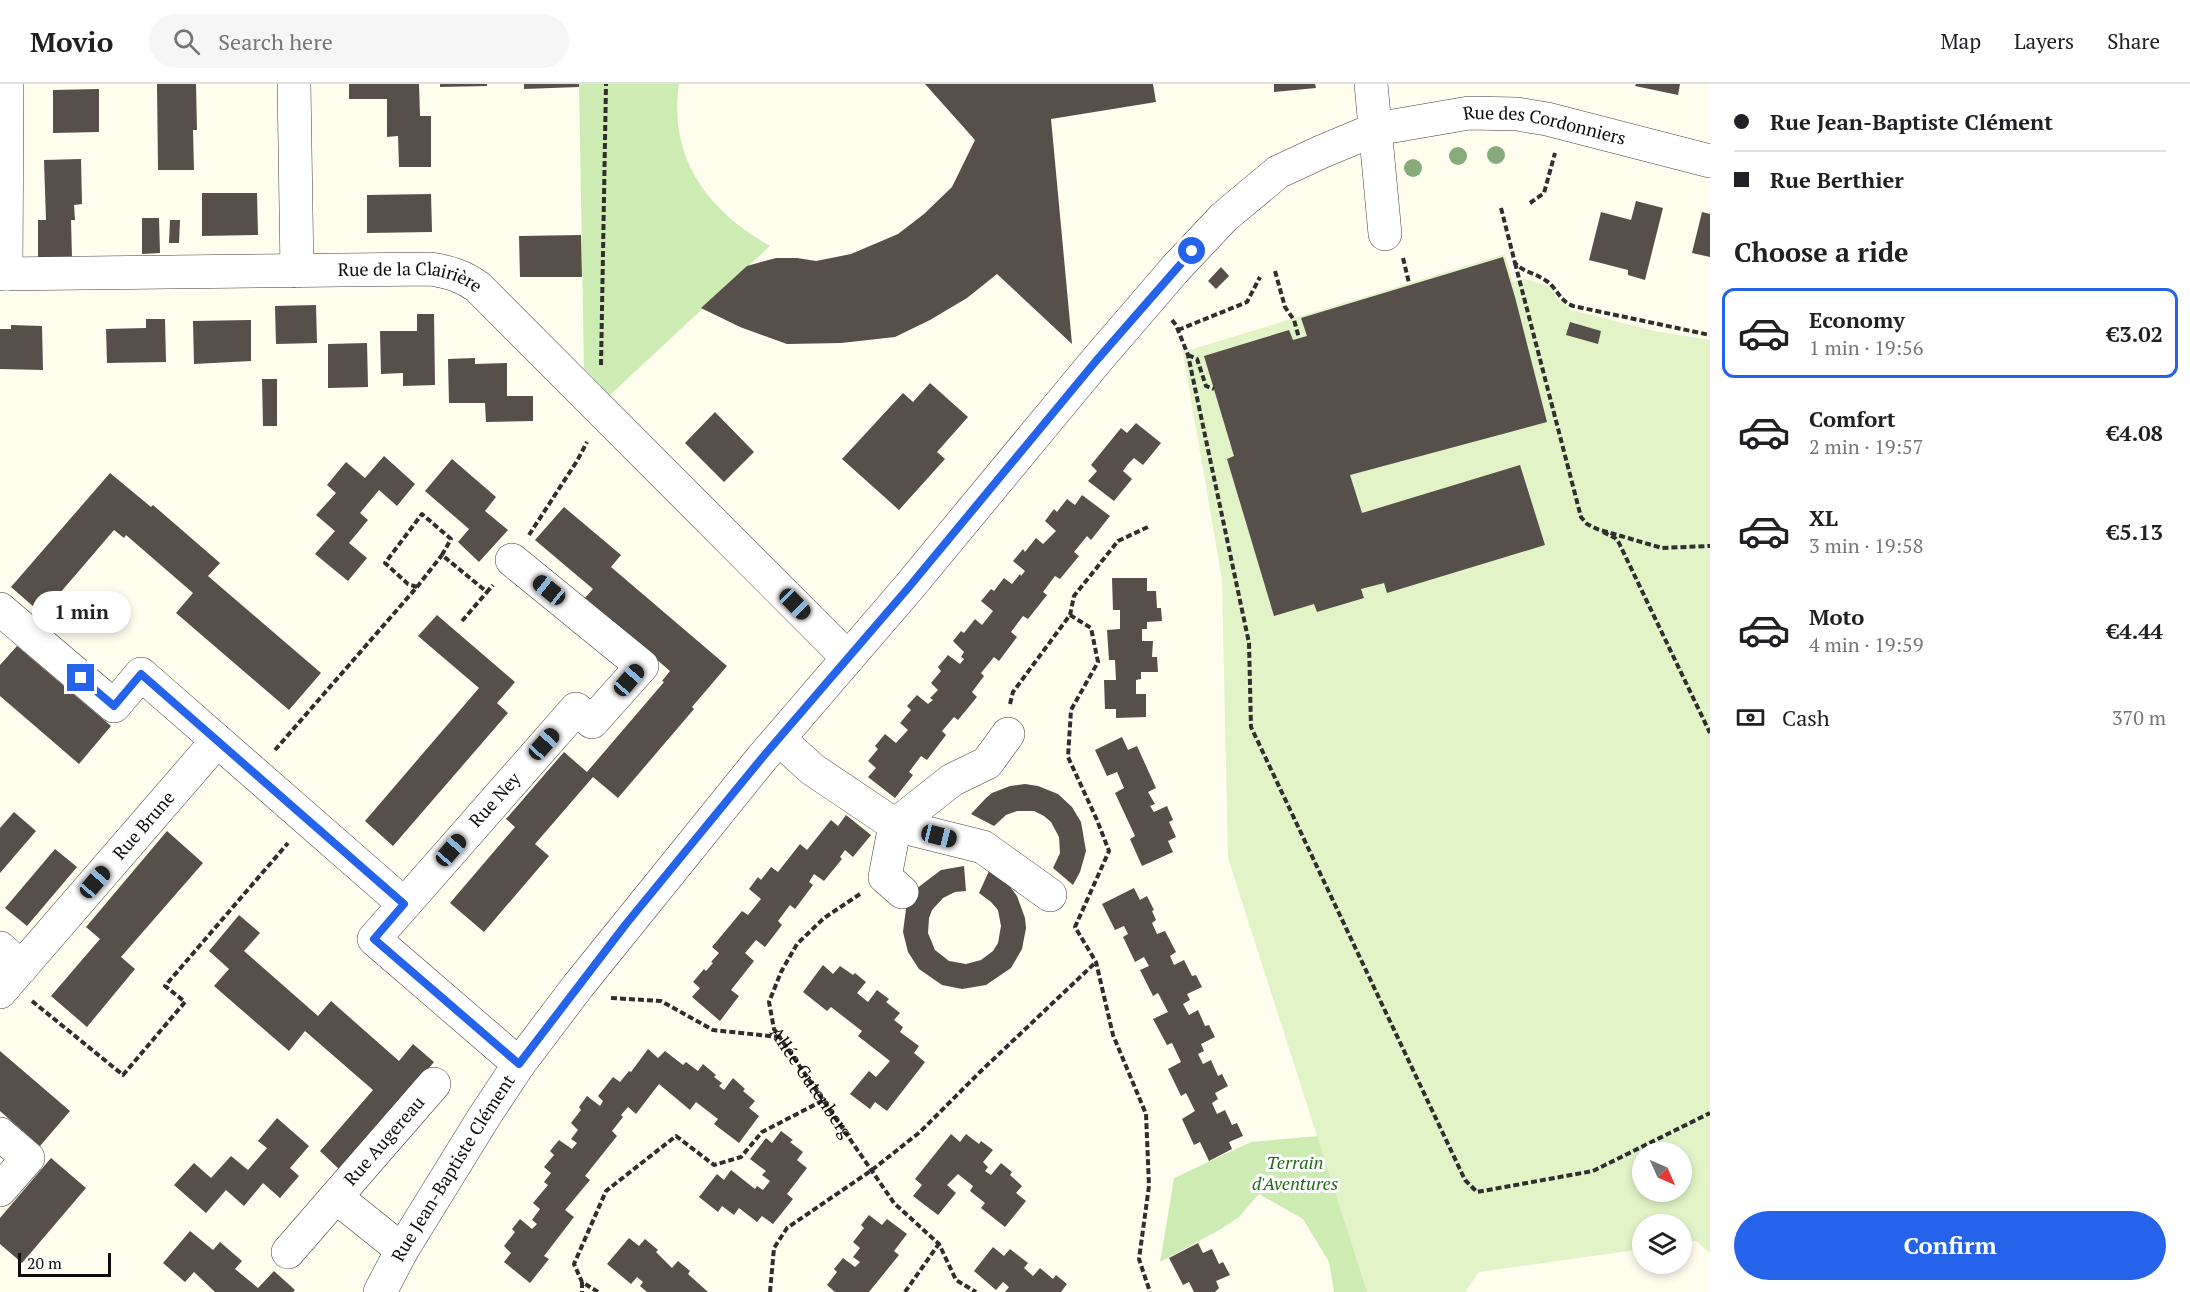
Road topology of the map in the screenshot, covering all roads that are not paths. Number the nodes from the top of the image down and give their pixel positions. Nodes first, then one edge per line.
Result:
1 (7, 84) edge
2 (294, 84) edge
3 (1371, 84) edge
4 (1376, 129) junction
5 (1710, 161) edge
6 (1385, 234) dead end
7 (297, 271) junction
8 (3, 274) edge
9 (512, 560) road end
10 (0, 609) edge
11 (848, 658) junction
12 (1008, 734) road end
13 (779, 739) junction
14 (218, 741) junction
15 (895, 825) junction
16 (894, 885) road end
17 (1050, 894) dead end
18 (404, 904) junction
19 (8, 973) edge
20 (519, 1064) junction
21 (434, 1084) dead end
22 (0, 1134) edge
23 (0, 1190) edge
24 (336, 1197) junction
25 (402, 1250) junction
26 (288, 1252) dead end
27 (380, 1292) edge

1 - 8 street, Rue de la Clairière
2 - 7 street
3 - 4 street
4 - 5 street, Rue des Cordonniers
4 - 6 street
4 - 11 street, Rue Jean-Baptiste Clément
7 - 8 street, Rue de la Clairière
7 - 11 street, Rue de la Clairière
9 - 18 street, Rue Ney
10 - 14 street
11 - 13 street, Rue Jean-Baptiste Clément
12 - 15 street
13 - 15 street
13 - 20 street, Rue Jean-Baptiste Clément
14 - 18 street
14 - 19 street, Rue Brune
15 - 16 street
15 - 17 street
18 - 20 street
20 - 25 street, Rue Jean-Baptiste Clément
21 - 24 street, Rue Augereau
22 - 23 street
24 - 25 street, Rue Augereau
24 - 26 street, Rue Augereau
25 - 27 street, Rue Jean-Baptiste Clément

